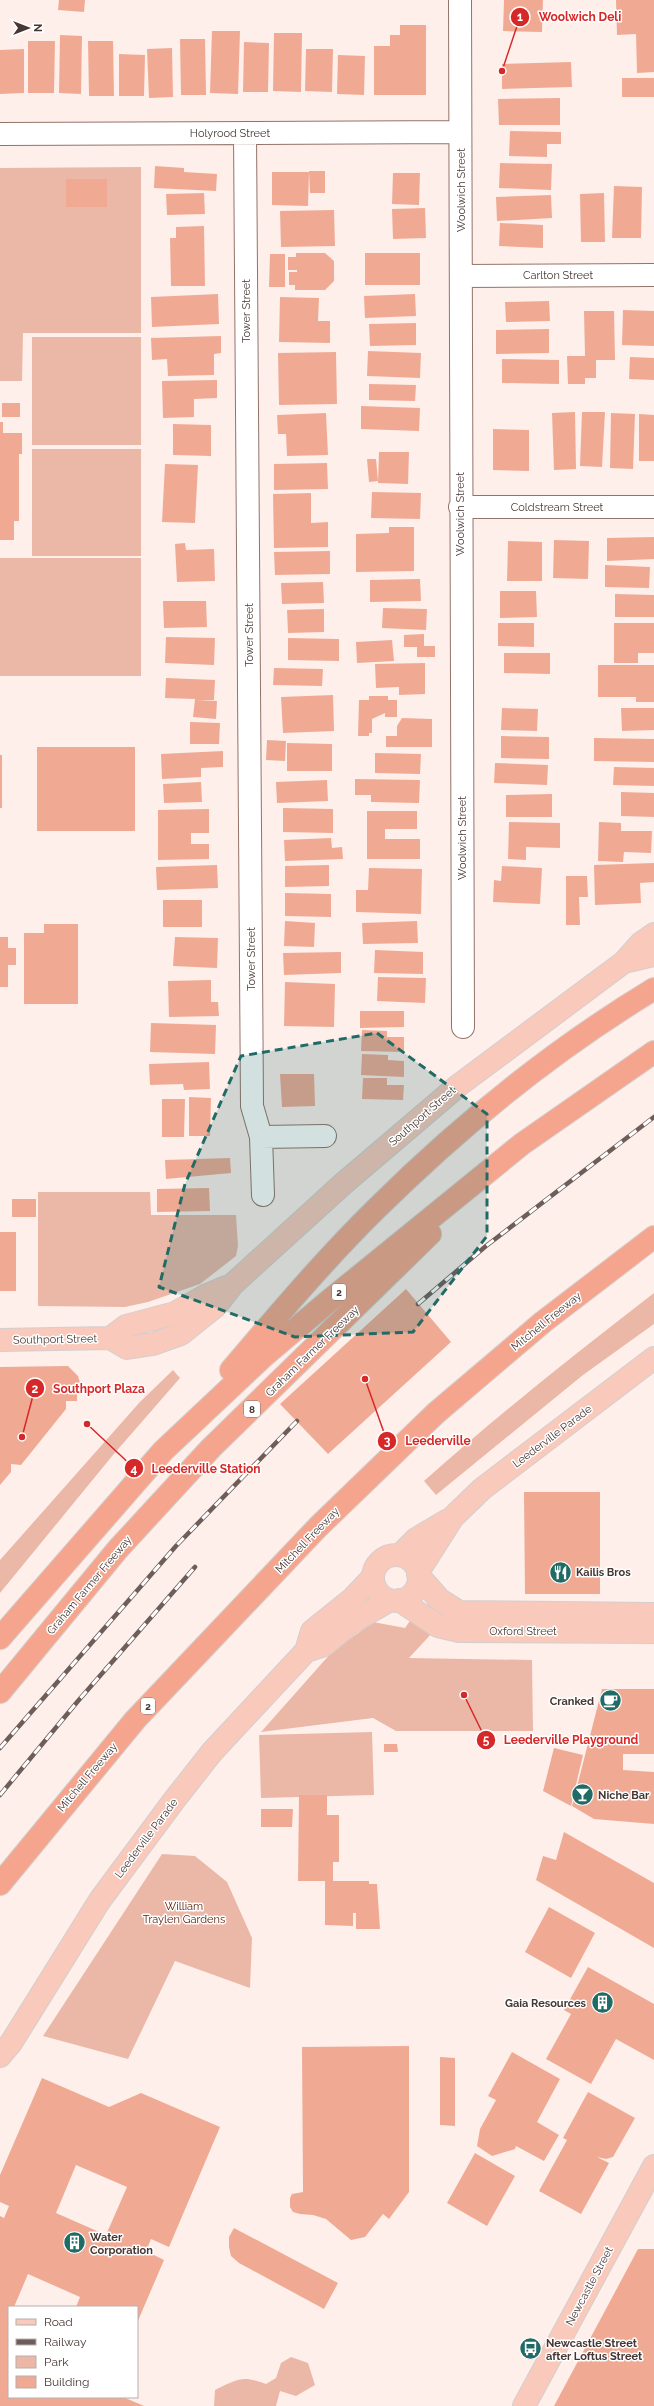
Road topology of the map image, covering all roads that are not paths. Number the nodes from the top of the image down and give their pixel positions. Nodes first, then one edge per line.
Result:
1 (460, 0) edge
2 (460, 132) junction
3 (245, 133) junction
4 (0, 134) edge
5 (654, 275) edge
6 (461, 276) junction
7 (460, 507) junction
8 (654, 507) edge
9 (654, 934) edge
10 (654, 955) edge
11 (624, 962) junction
12 (654, 989) edge
13 (463, 1027) dead end
14 (654, 1052) edge
15 (325, 1136) dead end
16 (261, 1137) junction
17 (522, 1144) junction
18 (263, 1195) dead end
19 (654, 1237) edge
20 (0, 1340) edge
21 (654, 1358) edge
22 (163, 1451) junction
23 (453, 1517) junction
24 (400, 1555) junction
25 (418, 1574) junction
26 (373, 1577) junction
27 (395, 1600) junction
28 (654, 1614) edge
29 (654, 1632) edge
30 (0, 1638) edge
31 (306, 1651) junction
32 (0, 1692) edge
33 (0, 1884) edge
34 (5, 2050) edge
35 (0, 2072) edge
36 (654, 2166) edge
37 (524, 2406) edge

1 - 2 street, Woolwich Street
2 - 3 street, Holyrood Street
2 - 6 street, Woolwich Street
3 - 4 street, Holyrood Street
3 - 16 street, Tower Street
5 - 6 street, Carlton Street
6 - 7 street, Woolwich Street
7 - 8 street, Coldstream Street
7 - 13 street, Woolwich Street
9 - 11 main road, Southport Street
10 - 11 main road, Southport Street
11 - 20 main road, Southport Street
12 - 22 highway
14 - 17 highway, 2
15 - 16 street
16 - 18 street, Tower Street
17 - 22 highway, 2
17 - 32 highway, Graham Farmer Freeway / 8
19 - 33 highway, Mitchell Freeway / 2
21 - 23 main road, Leederville Parade
22 - 30 highway, 2
23 - 24 main road, Leederville Parade
23 - 25 main road, Leederville Parade
24 - 25 main road
24 - 26 main road
25 - 27 main road
25 - 28 main road, Oxford Street
26 - 27 main road
26 - 31 main road, Leederville Parade
27 - 29 main road, Oxford Street
27 - 31 main road, Leederville Parade
31 - 34 main road, Leederville Parade
34 - 35 main road, Leederville Parade
36 - 37 main road, Newcastle Street

